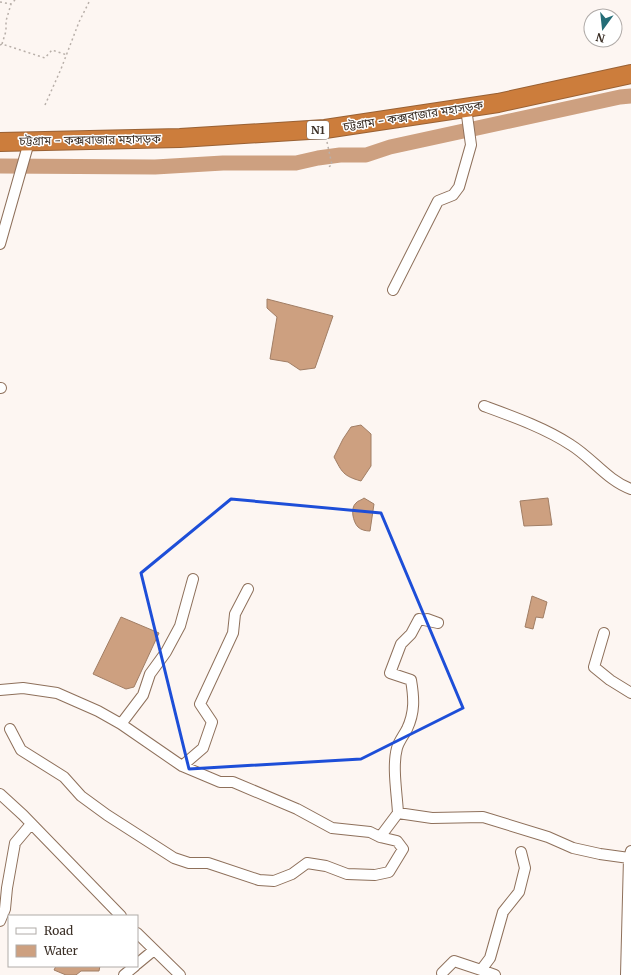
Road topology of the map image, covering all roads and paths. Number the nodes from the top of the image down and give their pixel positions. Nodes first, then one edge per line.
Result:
1 (15, 0) edge
2 (90, 0) edge
3 (0, 2) edge
4 (11, 4) junction
5 (1, 44) edge
6 (67, 55) junction
7 (631, 74) edge
8 (45, 105) dead end
9 (467, 115) junction
10 (324, 130) junction
11 (0, 142) edge
12 (29, 142) junction
13 (328, 167) dead end
14 (0, 244) edge
15 (393, 290) dead end
16 (484, 406) dead end
17 (631, 488) edge
18 (193, 579) dead end
19 (248, 589) dead end
20 (427, 619) dead end
21 (604, 633) dead end
22 (0, 690) edge
23 (631, 693) edge
24 (121, 724) junction
25 (10, 729) dead end
26 (182, 766) junction
27 (0, 794) edge
28 (398, 813) junction
29 (31, 824) junction
30 (380, 837) junction
31 (521, 852) dead end
32 (630, 855) edge
33 (120, 915) edge
34 (0, 921) edge
35 (138, 933) edge
36 (630, 943) edge
37 (154, 950) junction
38 (138, 963) edge
39 (134, 967) edge
40 (481, 970) junction
41 (442, 973) dead end
42 (124, 975) edge
43 (180, 975) edge
44 (495, 975) edge
45 (626, 975) edge

1 - 4 path
2 - 6 path
3 - 4 path
4 - 5 path
5 - 6 path
6 - 8 path
7 - 9 highway, চট্টগ্রাম - কক্সবাজার মহাসড়ক / N1
9 - 10 highway, চট্টগ্রাম - কক্সবাজার মহাসড়ক / N1
9 - 15 street
10 - 12 highway, চট্টগ্রাম - কক্সবাজার মহাসড়ক / N1
10 - 13 path
11 - 12 highway, চট্টগ্রাম - কক্সবাজার মহাসড়ক / N1
12 - 14 street
16 - 17 street
18 - 24 street
19 - 26 street
20 - 28 street
21 - 23 street
22 - 24 street
24 - 26 street
25 - 30 street
26 - 30 street
27 - 29 street
28 - 30 street
28 - 32 street
29 - 33 street
29 - 34 street
31 - 40 street
32 - 36 street
35 - 37 street
36 - 45 street
37 - 38 street
37 - 43 street
39 - 42 street
40 - 41 street
40 - 44 street

